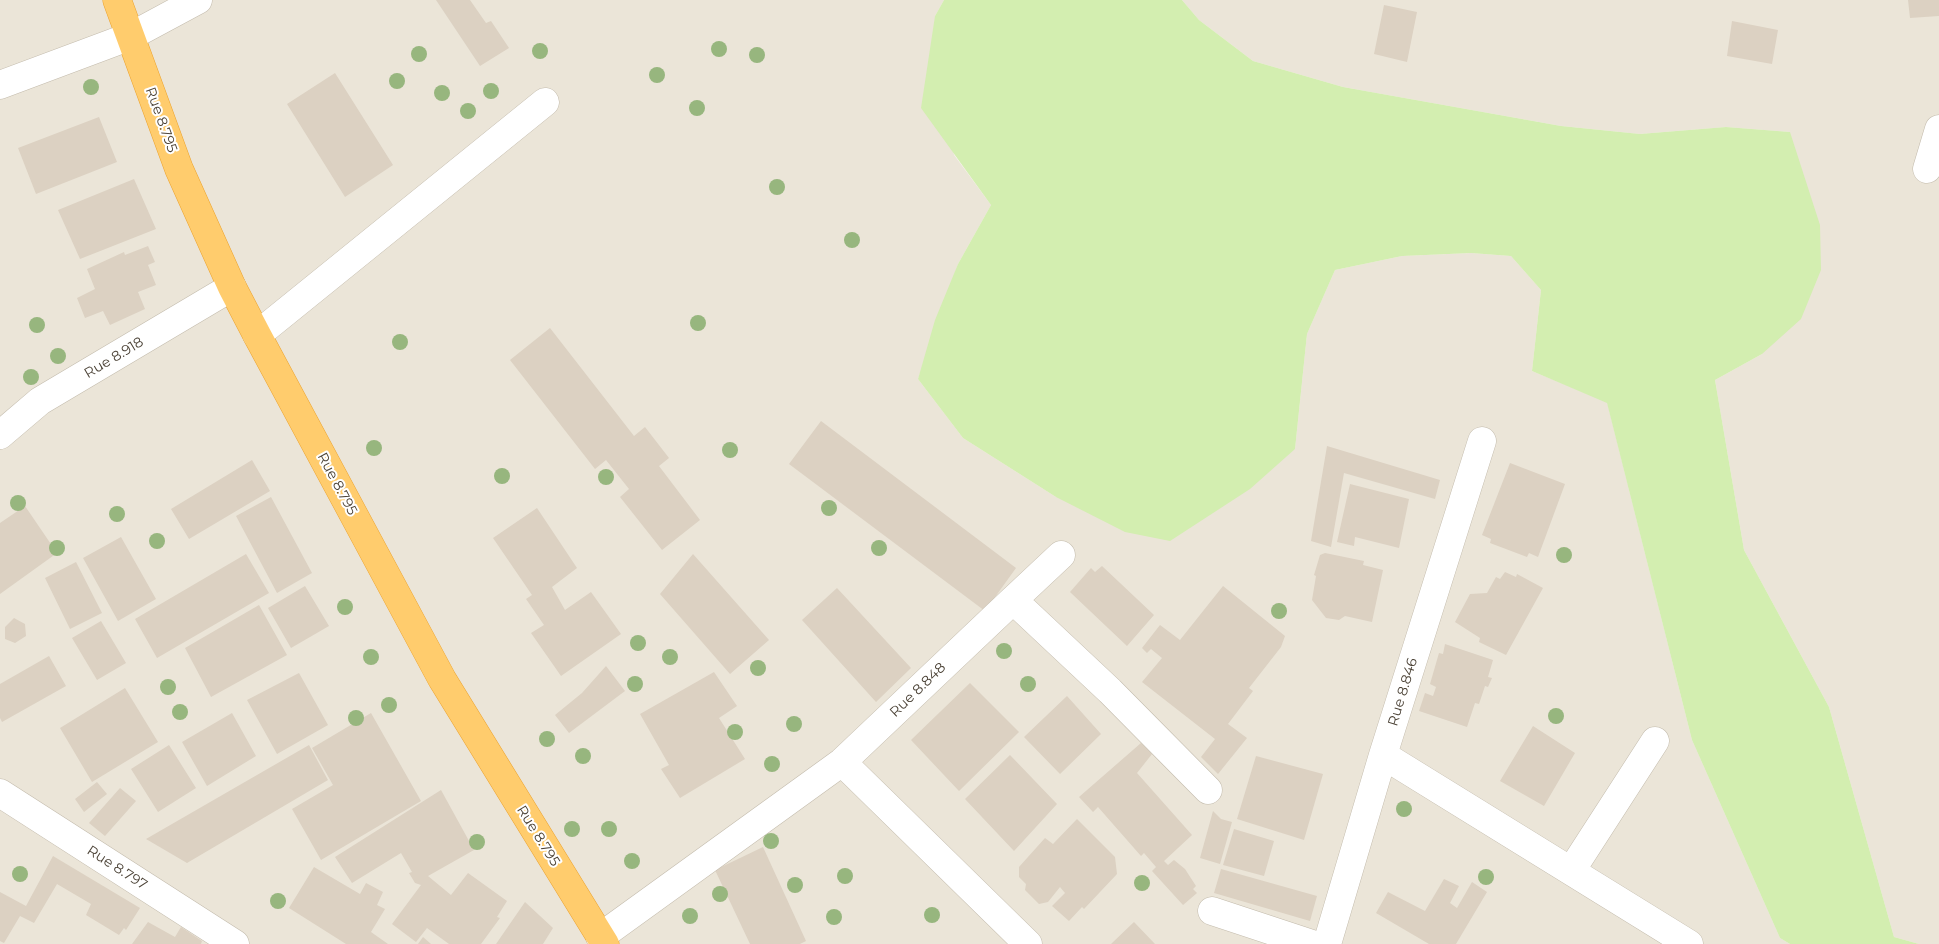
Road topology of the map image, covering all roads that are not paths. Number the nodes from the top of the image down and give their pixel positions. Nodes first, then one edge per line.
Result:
1 (117, 0) edge
2 (198, 0) edge
3 (130, 36) junction
4 (0, 85) edge
5 (544, 102) dead end
6 (1939, 129) edge
7 (1927, 169) dead end
8 (232, 287) junction
9 (257, 335) junction
10 (0, 435) edge
11 (1482, 441) dead end
12 (1061, 555) dead end
13 (1013, 600) junction
14 (1655, 740) dead end
15 (1383, 755) junction
16 (842, 762) junction
17 (1208, 790) dead end
18 (0, 793) edge
19 (1571, 871) junction
20 (1212, 911) dead end
21 (603, 941) edge
22 (235, 944) edge
23 (1028, 944) edge
24 (1312, 944) edge
25 (1327, 944) edge
26 (1688, 944) edge

1 - 3 highway, Rue 8.795
2 - 3 street
3 - 4 street
3 - 8 highway, Rue 8.795
5 - 9 street
6 - 7 street
8 - 9 highway, Rue 8.795
8 - 10 street, Rue 8.918
9 - 21 highway, Rue 8.795
11 - 15 street, Rue 8.846
12 - 13 street, Rue 8.848
13 - 16 street, Rue 8.848
13 - 17 street
14 - 19 street
15 - 19 street
15 - 25 street, Rue 8.846
16 - 21 street, Rue 8.848
16 - 23 street
18 - 22 street, Rue 8.797
19 - 26 street
20 - 24 street

